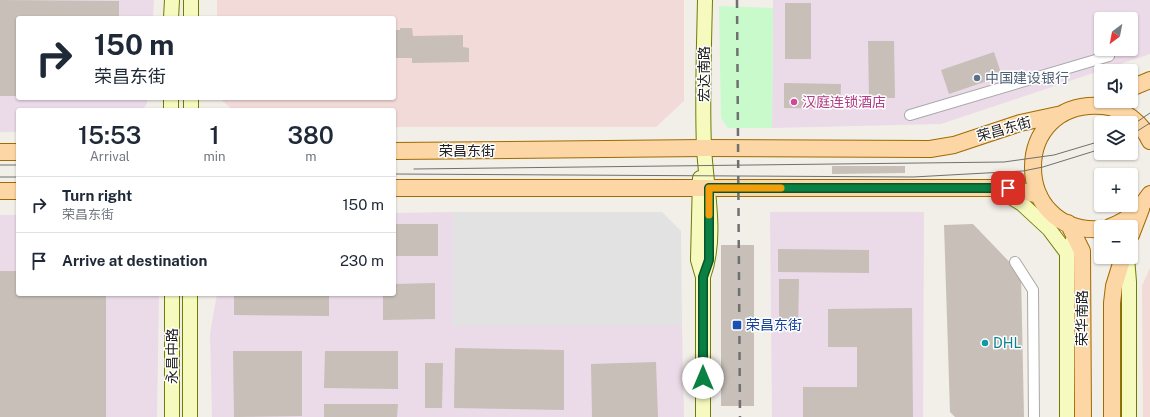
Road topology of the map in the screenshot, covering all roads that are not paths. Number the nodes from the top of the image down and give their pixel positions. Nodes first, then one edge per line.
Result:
1 (172, 0) edge
2 (191, 0) edge
3 (705, 0) edge
4 (172, 16) edge
5 (191, 16) edge
6 (1109, 56) dead end
7 (1150, 80) edge
8 (1138, 85) edge
9 (1094, 104) edge
10 (1112, 108) edge
11 (1062, 114) junction
12 (910, 115) dead end
13 (1150, 141) edge
14 (704, 148) junction
15 (396, 151) edge
16 (0, 152) edge
17 (16, 152) edge
18 (396, 188) edge
19 (704, 188) junction
20 (996, 188) junction
21 (0, 191) edge
22 (16, 191) edge
23 (1039, 195) junction
24 (1146, 201) edge
25 (1126, 220) edge
26 (1138, 220) edge
27 (1094, 229) edge
28 (1072, 230) junction
29 (1067, 253) junction
30 (1015, 262) dead end
31 (1121, 264) edge
32 (1128, 264) edge
33 (172, 296) edge
34 (190, 296) edge
35 (172, 417) edge
36 (190, 417) edge
37 (703, 417) edge
38 (1034, 417) edge
39 (1067, 417) edge
40 (1083, 417) edge
41 (1112, 417) edge
42 (1129, 417) edge

1 - 4 street
2 - 5 street
3 - 14 street, 宏达南路
6 - 12 street
7 - 8 main road
9 - 11 main road
10 - 13 main road
11 - 14 main road, 荣昌东街
11 - 23 main road
14 - 15 main road, 荣昌东街
14 - 19 street, 宏达南路
16 - 17 main road
18 - 19 main road
19 - 20 main road
19 - 37 street, 宏达南路
20 - 23 main road
20 - 29 street
21 - 22 main road
23 - 28 main road
24 - 25 main road
24 - 26 main road
27 - 28 main road
28 - 29 street
28 - 40 main road, 荣华南路
29 - 39 street
30 - 38 street
31 - 41 main road
32 - 42 street
33 - 35 street, 永昌中路
34 - 36 street, 永昌中路

